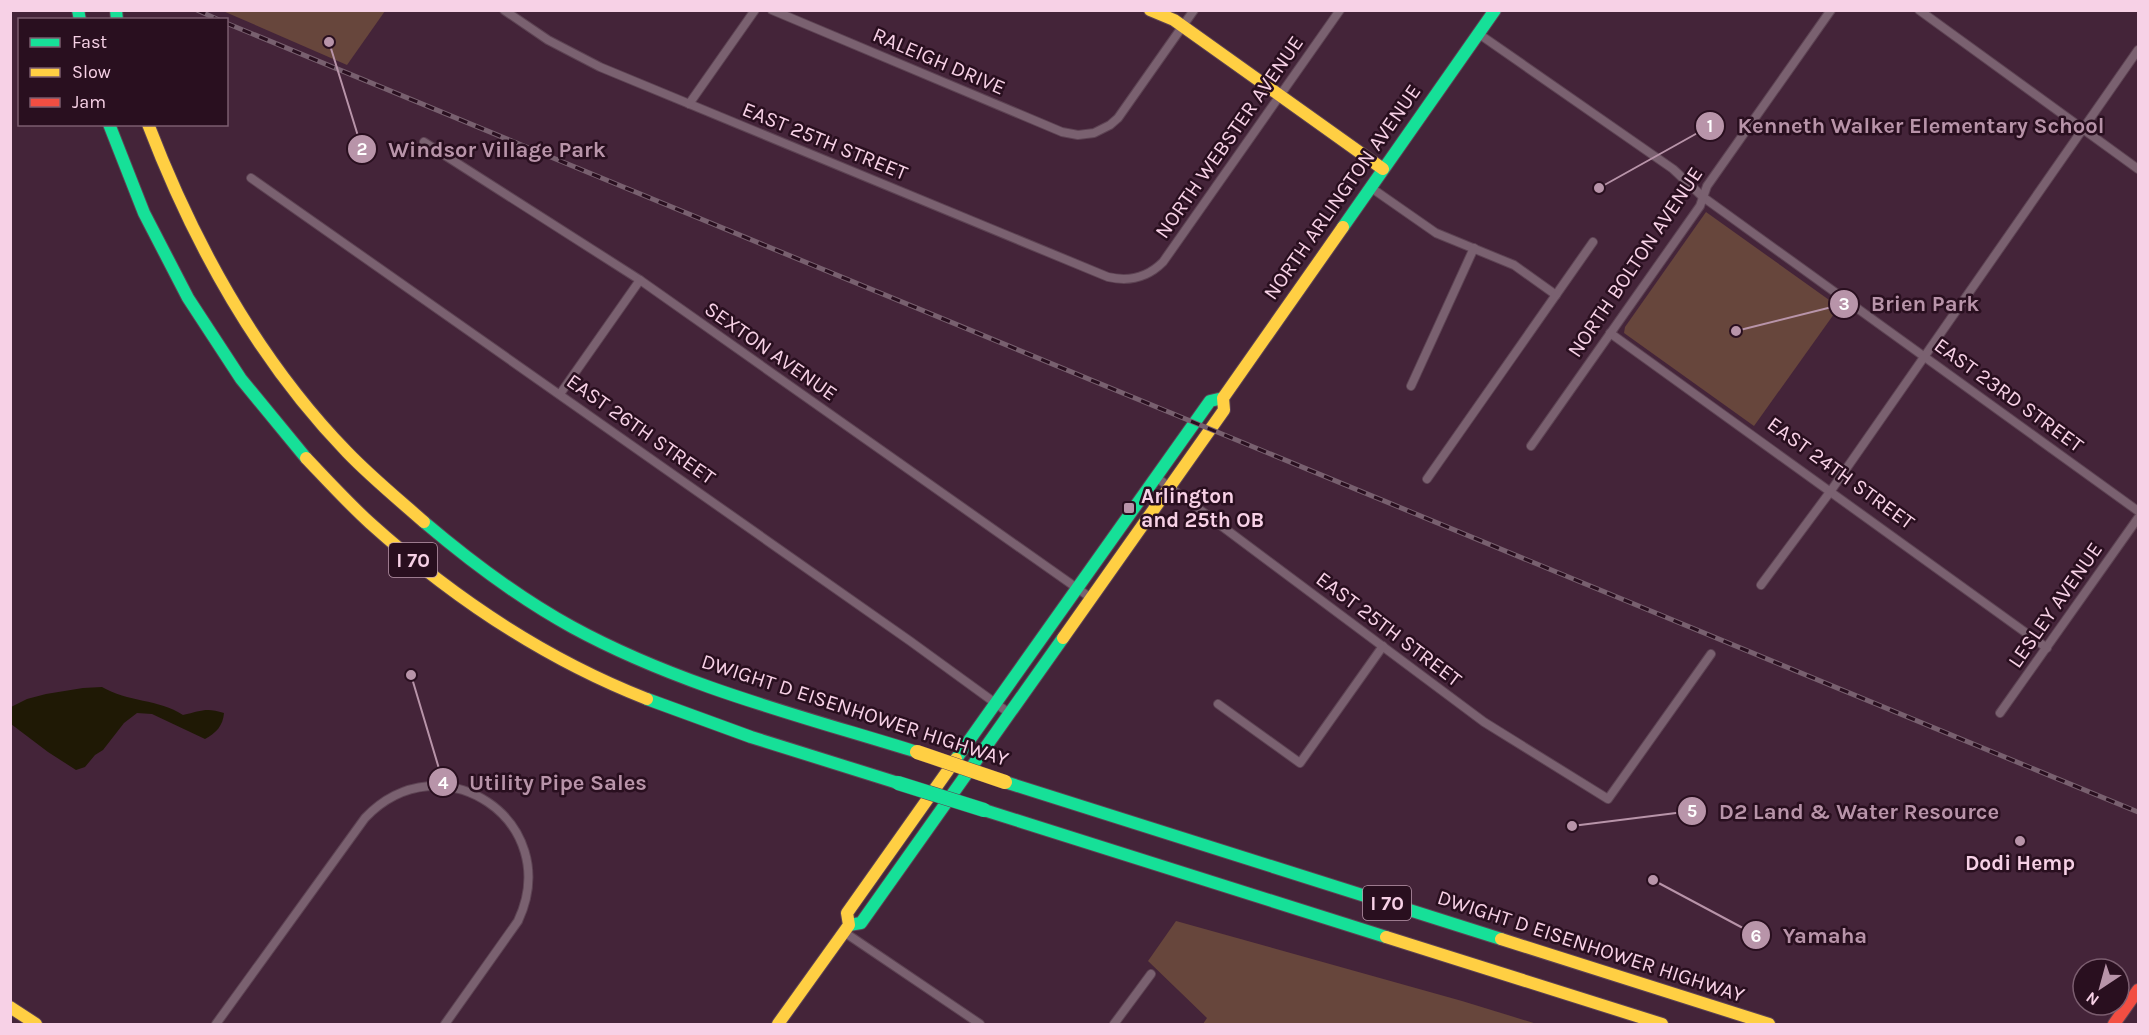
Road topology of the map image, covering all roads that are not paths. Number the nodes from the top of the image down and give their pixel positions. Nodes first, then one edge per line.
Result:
1 (504, 10) edge
2 (756, 10) edge
3 (772, 10) edge
4 (1150, 10) edge
5 (1194, 10) edge
6 (1340, 10) edge
7 (1495, 10) edge
8 (1831, 10) edge
9 (1919, 10) edge
10 (1183, 27) junction
11 (1479, 34) junction
12 (2139, 50) edge
13 (1280, 96) junction
14 (689, 104) junction
15 (110, 126) edge
16 (149, 126) edge
17 (2083, 129) junction
18 (424, 142) dead end
19 (1383, 169) junction
20 (2139, 169) edge
21 (250, 178) dead end
22 (1370, 188) junction
23 (1703, 197) junction
24 (1593, 242) dead end
25 (1474, 249) junction
26 (1142, 277) joint
27 (640, 280) junction
28 (1556, 295) junction
29 (1610, 333) junction
30 (1925, 356) junction
31 (1411, 386) dead end
32 (560, 394) junction
33 (1223, 398) junction
34 (1531, 446) dead end
35 (1156, 477) junction
36 (1427, 479) dead end
37 (1170, 487) junction
38 (1830, 492) junction
39 (2139, 511) edge
40 (2139, 518) edge
41 (1761, 585) dead end
42 (1077, 589) junction
43 (1091, 598) junction
44 (1383, 646) junction
45 (2047, 648) junction
46 (1711, 654) dead end
47 (996, 704) junction
48 (1218, 704) dead end
49 (1009, 713) junction
50 (2001, 713) dead end
51 (846, 929) junction
52 (1151, 974) dead end
53 (2139, 990) edge
54 (10, 1007) edge
55 (36, 1024) edge
56 (216, 1024) edge
57 (445, 1024) edge
58 (778, 1024) edge
59 (980, 1024) edge
60 (1114, 1024) edge
61 (1662, 1024) edge
62 (1769, 1024) edge
63 (2114, 1024) edge

1 - 14 street, EAST 25TH STREET
2 - 14 street
3 - 10 street, RALEIGH DRIVE
4 - 10 main road
5 - 10 street
6 - 13 street, NORTH WEBSTER AVENUE
7 - 11 main road, NORTH ARLINGTON AVENUE
8 - 23 street, NORTH BOLTON AVENUE
9 - 17 street
10 - 13 main road
11 - 19 main road, NORTH ARLINGTON AVENUE
11 - 23 street, EAST 23RD STREET
12 - 17 street
13 - 19 main road
13 - 26 street, NORTH WEBSTER AVENUE
14 - 26 street, EAST 25TH STREET
15 - 61 main road, I 70, bridge
16 - 62 main road, DWIGHT D EISENHOWER HIGHWAY / I 70, bridge
17 - 20 street
17 - 30 street
18 - 27 street, SEXTON AVENUE
19 - 22 main road, NORTH ARLINGTON AVENUE
21 - 32 street, EAST 26TH STREET
22 - 25 street
22 - 33 main road, NORTH ARLINGTON AVENUE
23 - 29 street, NORTH BOLTON AVENUE
23 - 30 street, EAST 23RD STREET
24 - 28 street
25 - 28 street
25 - 31 street
27 - 32 street
27 - 42 street, SEXTON AVENUE
28 - 36 street
29 - 34 street, NORTH BOLTON AVENUE
29 - 38 street, EAST 24TH STREET
30 - 38 street
30 - 39 street, EAST 23RD STREET
32 - 47 street, EAST 26TH STREET
33 - 35 main road, NORTH ARLINGTON AVENUE
33 - 37 main road, NORTH ARLINGTON AVENUE
35 - 37 street, EAST 25TH STREET
35 - 42 main road, NORTH ARLINGTON AVENUE
37 - 43 main road, NORTH ARLINGTON AVENUE
37 - 44 street, EAST 25TH STREET
38 - 41 street
38 - 45 street, EAST 24TH STREET
40 - 45 street, LESLEY AVENUE
42 - 43 street, SEXTON AVENUE
42 - 47 main road, NORTH ARLINGTON AVENUE
43 - 49 main road, NORTH ARLINGTON AVENUE
44 - 46 street, EAST 25TH STREET
44 - 48 street
45 - 50 street, LESLEY AVENUE
47 - 49 street, EAST 26TH STREET
47 - 51 main road, NORTH ARLINGTON AVENUE
49 - 51 main road, NORTH ARLINGTON AVENUE
51 - 58 main road, NORTH ARLINGTON AVENUE
51 - 59 street
52 - 60 street
53 - 63 main road
54 - 55 main road
56 - 57 street

